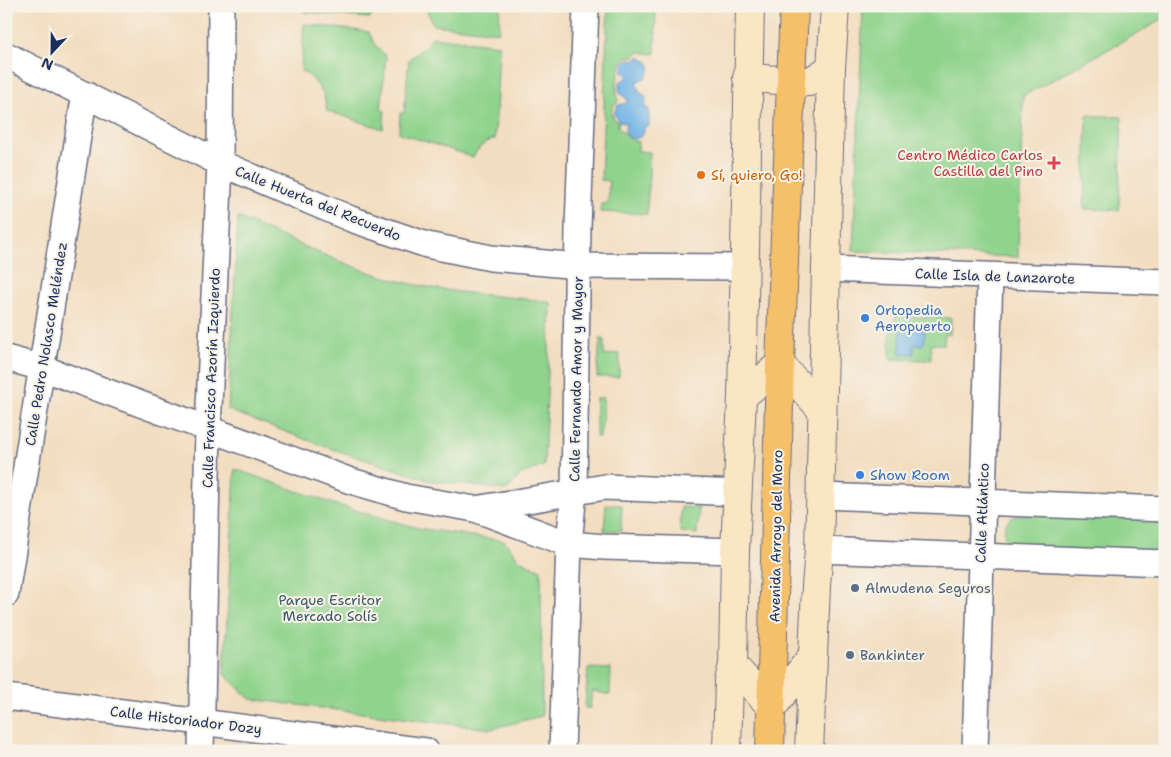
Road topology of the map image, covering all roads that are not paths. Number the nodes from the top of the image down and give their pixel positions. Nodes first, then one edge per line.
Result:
1 (221, 6) edge
2 (586, 6) edge
3 (750, 6) edge
4 (794, 6) edge
5 (835, 6) edge
6 (6, 55) edge
7 (831, 68) junction
8 (747, 78) junction
9 (790, 81) junction
10 (87, 95) junction
11 (220, 163) junction
12 (578, 266) junction
13 (744, 267) junction
14 (826, 269) junction
15 (990, 276) junction
16 (1165, 282) edge
17 (6, 358) edge
18 (780, 364) junction
19 (42, 368) junction
20 (742, 396) junction
21 (822, 410) junction
22 (208, 429) junction
23 (574, 492) junction
24 (738, 493) junction
25 (820, 496) junction
26 (982, 502) junction
27 (1165, 509) edge
28 (486, 513) junction
29 (569, 544) junction
30 (819, 550) junction
31 (735, 551) junction
32 (981, 556) junction
33 (1165, 563) edge
34 (6, 594) edge
35 (813, 655) junction
36 (733, 665) junction
37 (6, 697) edge
38 (772, 708) junction
39 (202, 722) junction
40 (201, 751) edge
41 (426, 751) edge
42 (562, 751) edge
43 (727, 751) edge
44 (770, 751) edge
45 (809, 751) edge
46 (975, 751) edge

1 - 11 street, Calle Francisco Azorín Izquierdo
2 - 12 street, Calle Fernando Amor y Mayor
3 - 8 street
4 - 9 main road, Avenida Arroyo del Moro
5 - 7 street
6 - 10 street, Calle Huerta del Recuerdo
7 - 9 street
7 - 14 street
8 - 9 street
8 - 13 street
9 - 18 main road, Avenida Arroyo del Moro
10 - 11 street, Calle Huerta del Recuerdo
10 - 19 street, Calle Pedro Nolasco Meléndez
11 - 12 street, Calle Huerta del Recuerdo
11 - 22 street, Calle Francisco Azorín Izquierdo
12 - 13 street, Calle Huerta del Recuerdo
12 - 23 street, Calle Fernando Amor y Mayor
13 - 20 street
14 - 15 street, Calle Isla de Lanzarote
14 - 21 street
15 - 16 street, Calle Isla de Lanzarote
15 - 26 street, Calle Atlántico
17 - 19 street
18 - 20 street
18 - 21 street
18 - 38 main road, Avenida Arroyo del Moro
19 - 22 street
19 - 34 street, Calle Pedro Nolasco Meléndez
20 - 24 street
21 - 25 street
22 - 28 street
22 - 39 street, Calle Francisco Azorín Izquierdo
23 - 24 street
23 - 28 street
23 - 29 street, Calle Fernando Amor y Mayor
24 - 31 street
25 - 26 street
25 - 30 street
26 - 27 street
26 - 32 street, Calle Atlántico
28 - 29 street
29 - 31 street
29 - 42 street, Calle Fernando Amor y Mayor
30 - 32 street
30 - 35 street
31 - 36 street
32 - 33 street
32 - 46 street, Calle Atlántico
35 - 38 street
35 - 45 street
36 - 38 street
36 - 43 street
37 - 39 street, Calle Historiador Dozy
38 - 44 main road, Avenida Arroyo del Moro
39 - 40 street, Calle Francisco Azorín Izquierdo
39 - 41 street, Calle Historiador Dozy

